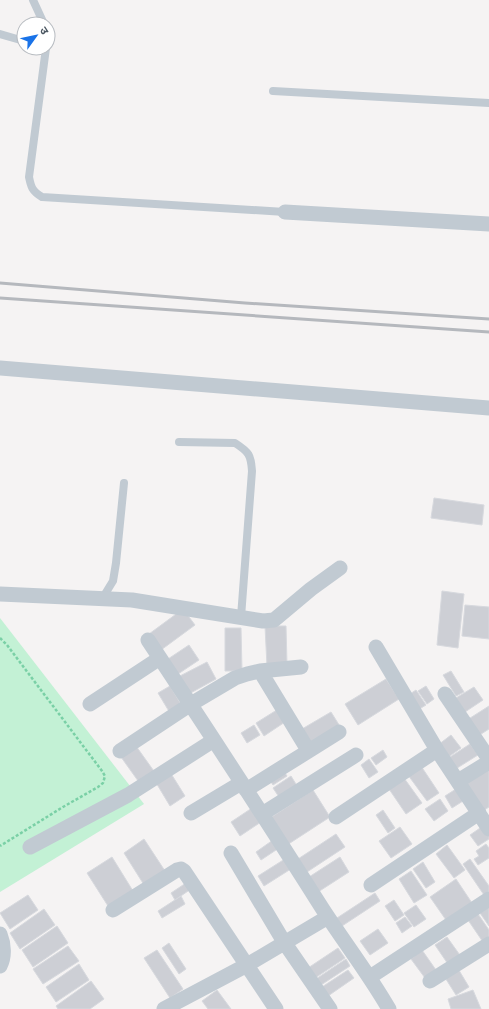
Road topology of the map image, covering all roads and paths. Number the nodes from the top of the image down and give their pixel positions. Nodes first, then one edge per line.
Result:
1 (33, 0) edge
2 (40, 16) edge
3 (0, 34) edge
4 (16, 39) edge
5 (45, 56) edge
6 (273, 91) dead end
7 (489, 102) edge
8 (285, 212) joint
9 (489, 224) edge
10 (0, 368) edge
11 (489, 408) edge
12 (179, 442) dead end
13 (124, 483) dead end
14 (340, 568) dead end
15 (0, 594) edge
16 (102, 599) junction
17 (241, 617) junction
18 (0, 638) edge
19 (148, 640) dead end
20 (376, 647) dead end
21 (160, 658) junction
22 (301, 667) dead end
23 (260, 671) junction
24 (445, 694) dead end
25 (90, 704) dead end
26 (191, 704) junction
27 (339, 732) dead end
28 (214, 740) junction
29 (308, 750) junction
30 (438, 750) junction
31 (120, 751) dead end
32 (356, 756) dead end
33 (489, 761) edge
34 (458, 781) junction
35 (244, 786) junction
36 (191, 813) dead end
37 (479, 813) junction
38 (262, 814) junction
39 (336, 817) dead end
40 (489, 829) edge
41 (0, 846) edge
42 (30, 847) dead end
43 (231, 853) dead end
44 (371, 885) dead end
45 (489, 899) edge
46 (113, 910) dead end
47 (328, 917) junction
48 (0, 934) edge
49 (284, 942) junction
50 (489, 944) edge
51 (247, 965) junction
52 (0, 966) edge
53 (370, 977) junction
54 (430, 981) dead end
55 (164, 1009) edge
56 (276, 1009) edge
57 (330, 1009) edge
58 (389, 1009) edge

1 - 2 lane
3 - 4 lane
5 - 8 lane
6 - 7 lane
8 - 9 street
10 - 11 street
12 - 17 lane
13 - 16 lane
14 - 17 street
15 - 16 street
16 - 17 street
18 - 41 path
19 - 21 street
20 - 30 street
21 - 25 street
21 - 26 street
22 - 23 street
23 - 26 street
23 - 29 street
24 - 33 street
26 - 28 street
26 - 31 street
27 - 29 street
28 - 35 street
28 - 42 street
29 - 35 street
30 - 34 street
30 - 39 street
32 - 38 street
33 - 34 street
34 - 37 street
35 - 36 street
35 - 38 street
37 - 40 street
37 - 44 street
38 - 47 street
43 - 49 street
45 - 53 street
46 - 51 street
47 - 49 street
47 - 53 street
48 - 52 street
49 - 51 street
49 - 57 street
50 - 54 street
51 - 55 street
51 - 56 street
53 - 58 street

